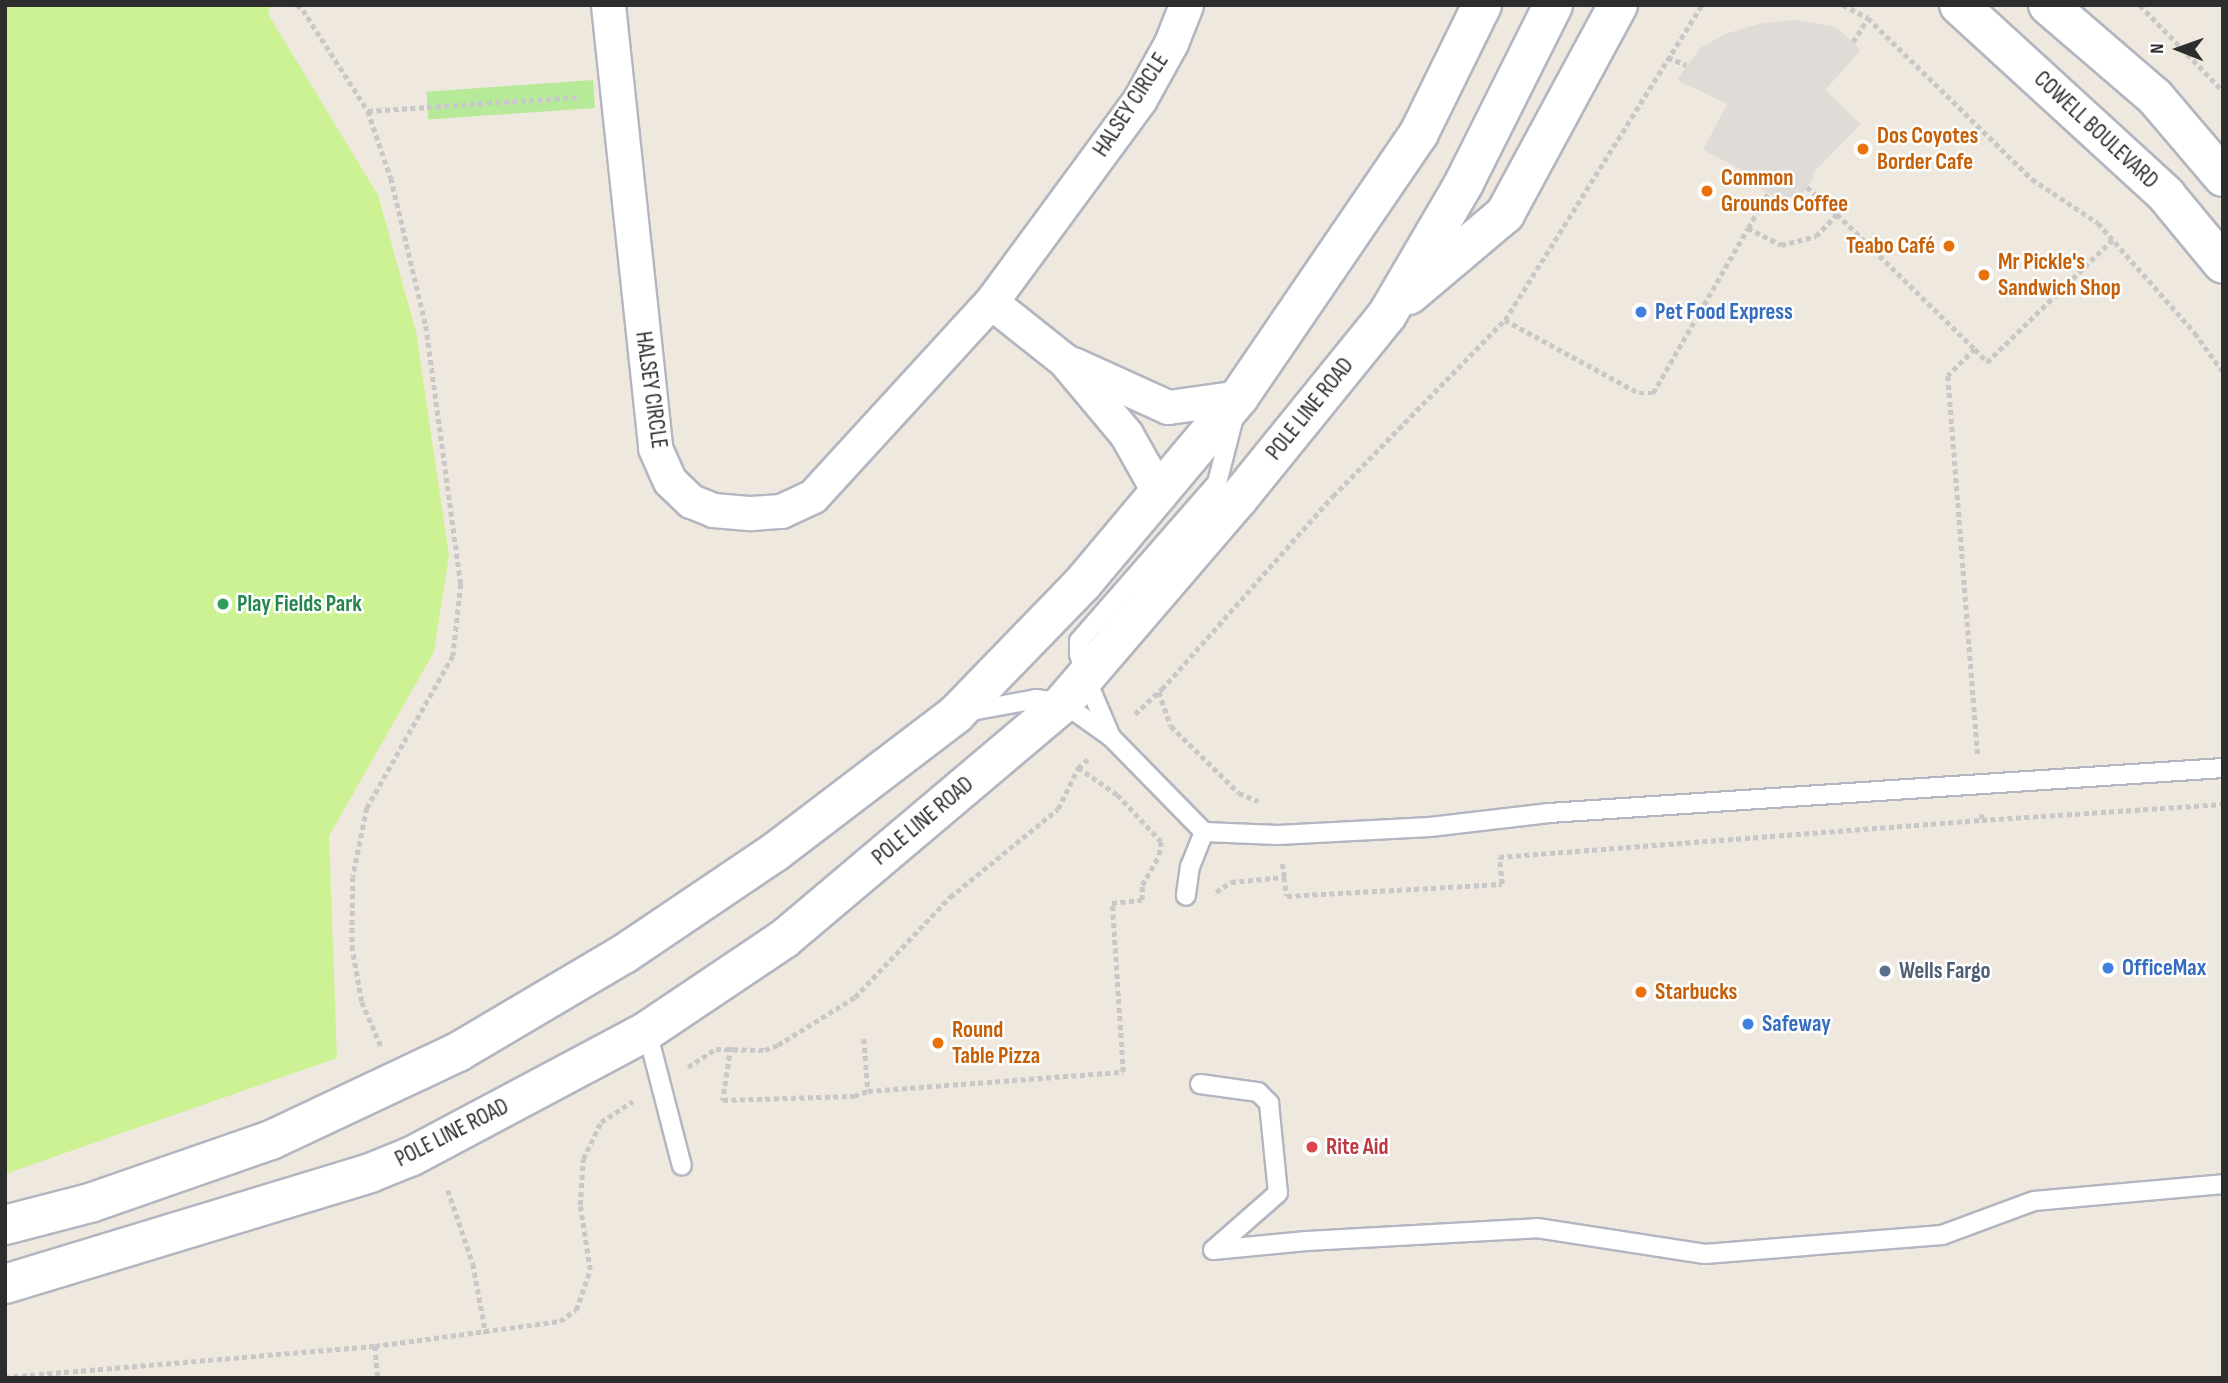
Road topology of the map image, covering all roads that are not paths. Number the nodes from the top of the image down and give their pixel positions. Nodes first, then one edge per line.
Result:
1 (608, 5) edge
2 (1186, 5) edge
3 (1482, 5) edge
4 (1553, 5) edge
5 (1618, 5) edge
6 (1959, 5) edge
7 (2049, 5) edge
8 (2223, 177) edge
9 (2223, 264) edge
10 (991, 302) junction
11 (1387, 315) junction
12 (1064, 360) junction
13 (1239, 397) junction
14 (1160, 494) junction
15 (1074, 689) junction
16 (956, 714) junction
17 (1111, 737) junction
18 (2223, 768) edge
19 (1204, 832) junction
20 (1186, 896) dead end
21 (647, 1031) junction
22 (1200, 1084) dead end
23 (682, 1166) dead end
24 (2223, 1184) edge
25 (5, 1225) edge
26 (5, 1284) edge

1 - 10 street, HALSEY CIRCLE
2 - 10 street, HALSEY CIRCLE
3 - 13 main road
4 - 11 main road, POLE LINE ROAD
5 - 11 main road
6 - 9 main road, COWELL BOULEVARD
7 - 8 main road
10 - 12 street
11 - 15 main road, POLE LINE ROAD
12 - 13 street
12 - 14 street
13 - 14 main road
13 - 15 lane
14 - 16 main road
15 - 16 lane
15 - 17 lane
15 - 17 lane
15 - 21 main road, POLE LINE ROAD
16 - 25 main road
17 - 19 lane
18 - 19 lane
19 - 20 lane
21 - 23 lane
21 - 26 main road, POLE LINE ROAD
22 - 24 lane

